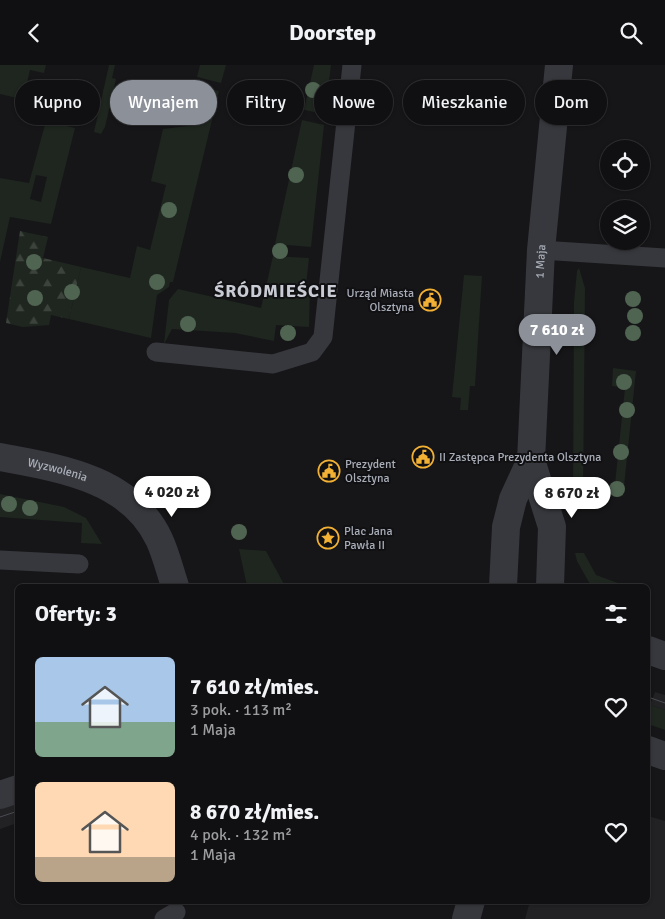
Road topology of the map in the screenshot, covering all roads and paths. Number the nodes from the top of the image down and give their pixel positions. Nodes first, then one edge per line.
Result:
1 (352, 65) edge
2 (558, 65) edge
3 (541, 250) junction
4 (665, 258) edge
5 (156, 352) dead end
6 (0, 457) edge
7 (531, 460) junction
8 (0, 560) edge
9 (79, 564) dead end
10 (174, 584) edge
11 (503, 584) edge
12 (550, 584) edge
13 (650, 651) edge
14 (665, 656) edge
15 (650, 751) edge
16 (665, 755) edge
17 (15, 790) edge
18 (0, 795) edge
19 (470, 904) edge
20 (466, 919) edge

1 - 5 lane
2 - 3 street, 1 Maja
3 - 4 lane
3 - 7 street, 1 Maja
6 - 10 street, Wyzwolenia
7 - 11 street, 1 Maja
7 - 12 street, 1 Maja
8 - 9 lane
13 - 14 street
15 - 16 street
17 - 18 street
19 - 20 street

